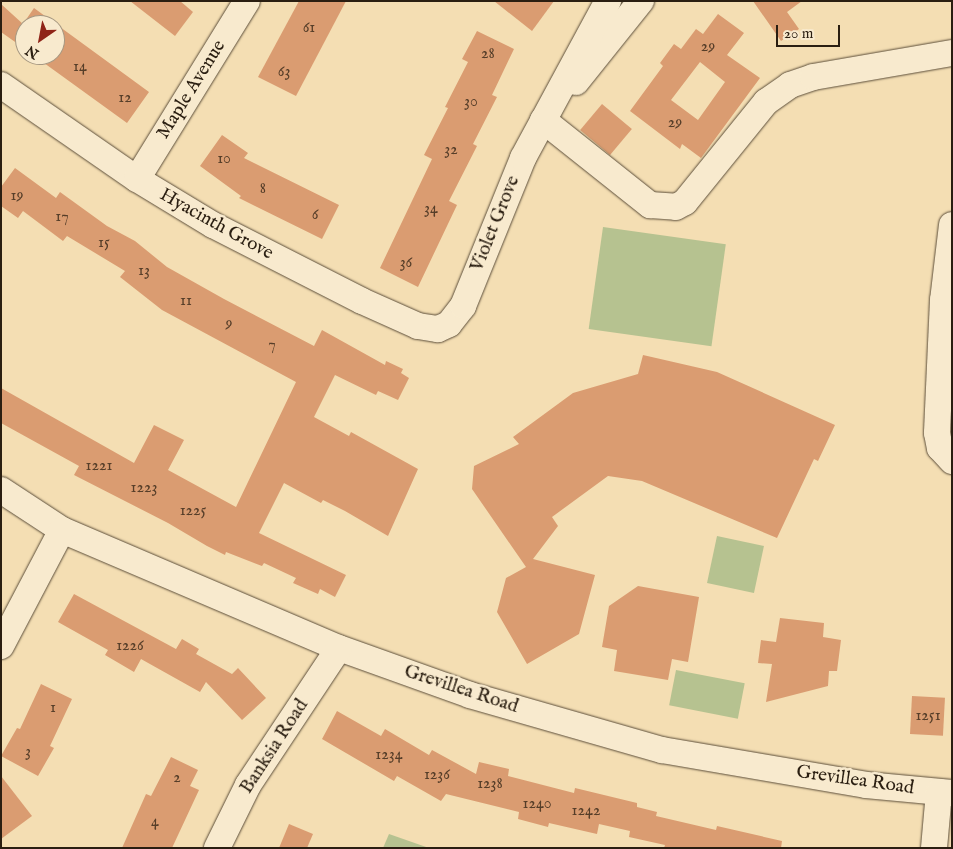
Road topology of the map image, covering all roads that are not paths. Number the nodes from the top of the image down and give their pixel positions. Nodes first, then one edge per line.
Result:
1 (247, 1) edge
2 (608, 1) edge
3 (641, 1) edge
4 (952, 53) edge
5 (1, 85) edge
6 (543, 120) junction
7 (137, 179) junction
8 (952, 225) edge
9 (448, 325) joint
10 (948, 457) edge
11 (1, 490) edge
12 (62, 530) junction
13 (1, 646) edge
14 (339, 648) junction
15 (945, 793) edge
16 (217, 848) edge
17 (934, 848) edge

1 - 7 street, Maple Avenue
2 - 6 street, Violet Grove
3 - 6 street, Violet Grove
4 - 6 street
5 - 7 street, Hyacinth Grove
6 - 9 street, Violet Grove
7 - 9 street, Hyacinth Grove
8 - 10 street
11 - 12 street, Grevillea Road
12 - 13 street
12 - 14 street, Grevillea Road
14 - 15 street, Grevillea Road
14 - 16 street, Banksia Road
15 - 17 street

